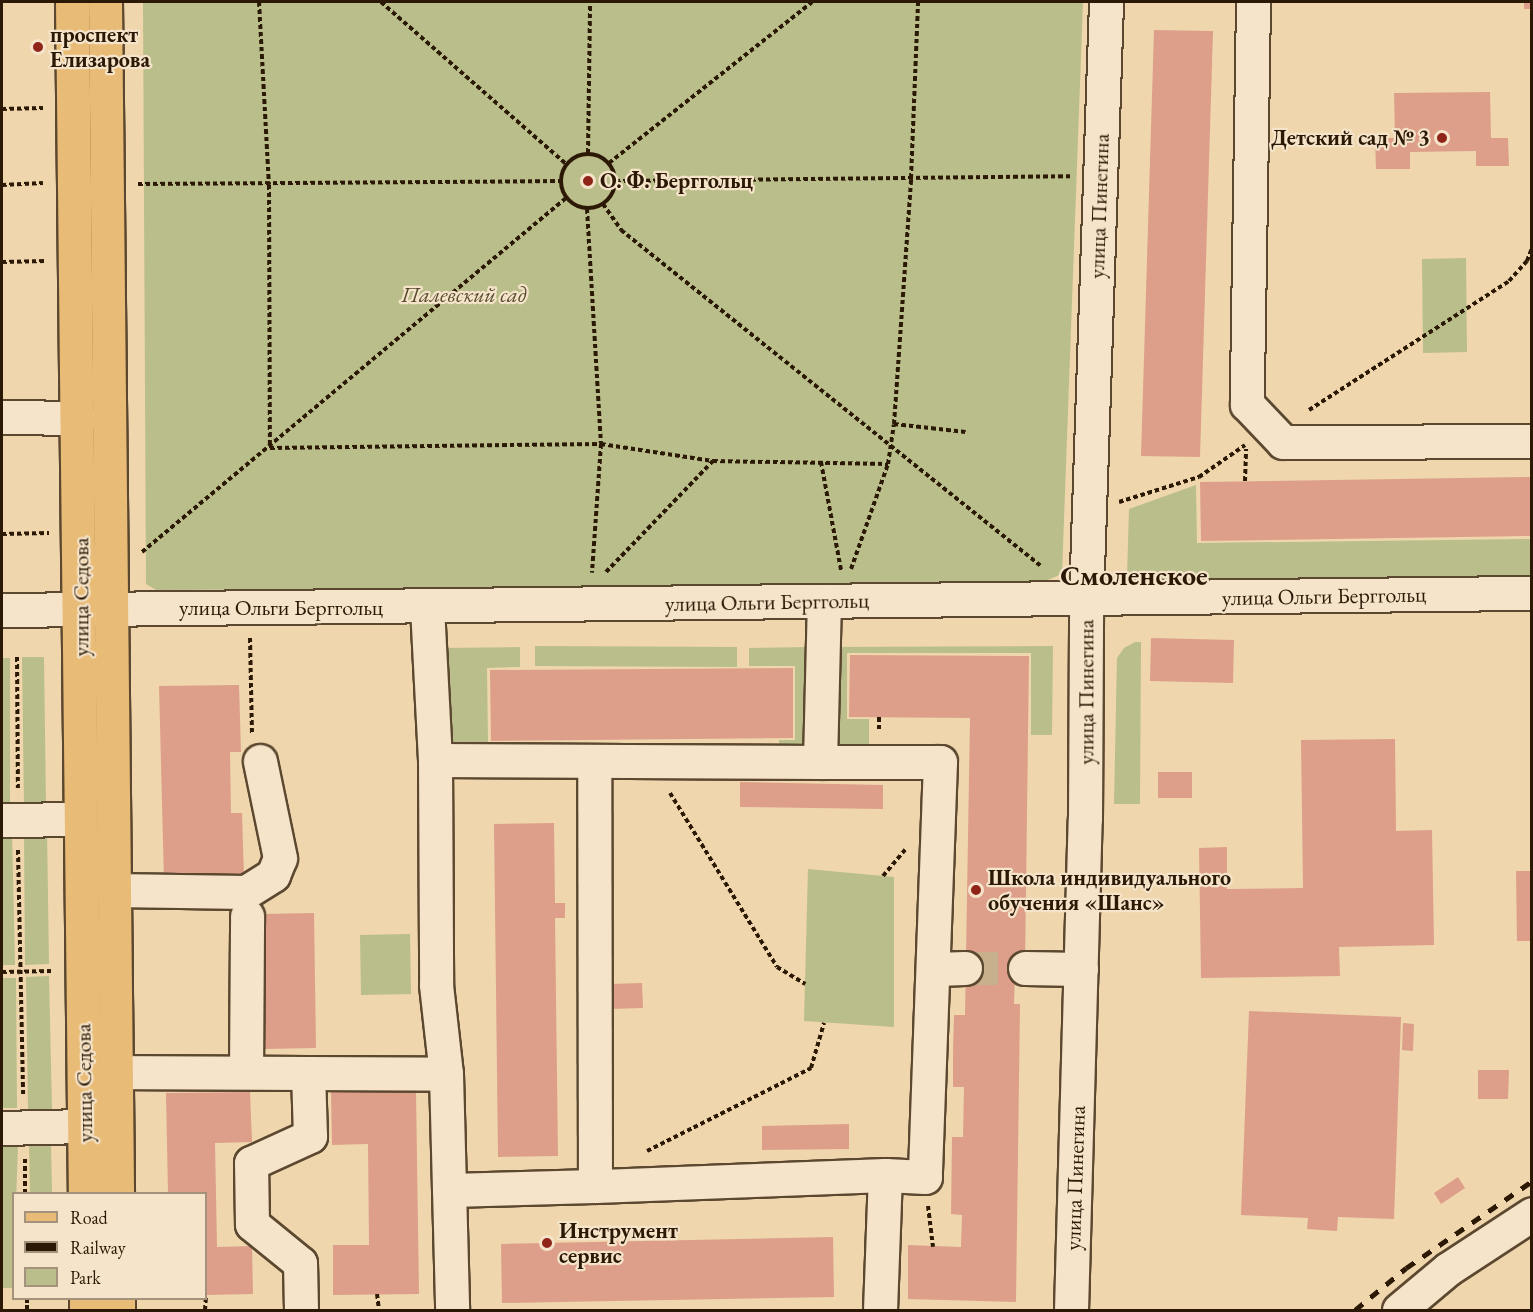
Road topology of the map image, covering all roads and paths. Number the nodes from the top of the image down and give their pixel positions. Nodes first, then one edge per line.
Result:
1 (72, 2) edge
2 (105, 2) edge
3 (259, 2) edge
4 (381, 2) edge
5 (590, 2) edge
6 (813, 2) edge
7 (918, 2) edge
8 (1106, 2) edge
9 (1253, 2) edge
10 (50, 108) dead end
11 (2, 109) edge
12 (588, 153) junction
13 (609, 163) junction
14 (566, 164) junction
15 (1083, 176) dead end
16 (911, 178) junction
17 (560, 181) junction
18 (616, 181) junction
19 (51, 183) dead end
20 (135, 184) dead end
21 (2, 185) edge
22 (269, 185) junction
23 (566, 198) junction
24 (603, 204) junction
25 (587, 209) junction
26 (1532, 248) edge
27 (52, 261) dead end
28 (2, 262) edge
29 (2, 417) edge
30 (80, 418) junction
31 (894, 424) junction
32 (966, 432) dead end
33 (1255, 433) junction
34 (1532, 441) edge
35 (602, 444) junction
36 (270, 448) junction
37 (891, 448) junction
38 (713, 461) junction
39 (821, 462) junction
40 (888, 464) junction
41 (1245, 481) dead end
42 (1116, 504) dead end
43 (55, 533) dead end
44 (2, 534) edge
45 (137, 556) dead end
46 (1048, 571) dead end
47 (842, 575) dead end
48 (849, 575) dead end
49 (591, 576) dead end
50 (599, 579) dead end
51 (1532, 593) edge
52 (1086, 599) junction
53 (824, 602) junction
54 (426, 607) junction
55 (2, 610) edge
56 (95, 610) junction
57 (250, 647) dead end
58 (17, 657) dead end
59 (256, 750) joint
60 (435, 760) junction
61 (594, 761) junction
62 (651, 761) junction
63 (820, 762) junction
64 (80, 819) junction
65 (10, 820) edge
66 (113, 890) junction
67 (247, 916) dead end
68 (1025, 968) tunnel mouth
69 (1081, 969) junction
70 (55, 971) dead end
71 (2, 972) edge
72 (21, 972) junction
73 (805, 984) dead end
74 (824, 1023) dead end
75 (116, 1072) junction
76 (246, 1072) junction
77 (308, 1074) junction
78 (446, 1074) junction
79 (84, 1126) junction
80 (13, 1127) edge
81 (641, 1154) dead end
82 (885, 1175) junction
83 (925, 1177) junction
84 (595, 1186) junction
85 (449, 1190) junction
86 (25, 1192) edge
87 (85, 1192) edge
88 (117, 1192) edge
89 (1532, 1214) edge
90 (933, 1247) dead end
91 (377, 1294) dead end
92 (301, 1311) edge
93 (379, 1311) edge
94 (452, 1311) edge
95 (880, 1311) edge
96 (1071, 1311) edge
97 (1399, 1311) edge

1 - 30 main road, улица Седова
2 - 56 main road, улица Седова
3 - 22 path
4 - 14 path
5 - 12 path
6 - 13 path
7 - 16 path
8 - 52 street, улица Пинегина
9 - 33 street
10 - 11 path
12 - 13 path
12 - 14 path
13 - 18 path
14 - 17 path
15 - 16 path
16 - 18 path
16 - 31 path
17 - 22 path
17 - 23 path
18 - 24 path
19 - 21 path
20 - 22 path
22 - 36 path
23 - 25 path
23 - 36 path
24 - 25 path
24 - 37 path
25 - 35 path
26 - 33 path
27 - 28 path
29 - 30 street
30 - 56 main road, улица Седова
31 - 32 path
31 - 37 path
33 - 34 street
33 - 41 path
33 - 42 path
35 - 36 path
35 - 38 path
35 - 49 path
36 - 45 path
37 - 40 path
37 - 46 path
38 - 39 path
38 - 50 path
39 - 40 path
39 - 47 path
40 - 48 path
43 - 44 path
51 - 52 street, улица Ольги Берггольц
52 - 53 street, улица Ольги Берггольц
52 - 69 street, улица Пинегина
53 - 54 street, улица Ольги Берггольц
53 - 63 street
54 - 56 street, улица Ольги Берггольц
54 - 60 street
55 - 56 street, улица Ольги Берггольц
56 - 64 main road, улица Седова
56 - 66 main road, улица Седова
57 - 59 path
58 - 65 path
59 - 66 street
60 - 61 street
60 - 78 street
61 - 62 street
61 - 84 street
62 - 63 street
62 - 73 path
63 - 83 street
64 - 65 street
64 - 79 main road, улица Седова
65 - 72 path
66 - 75 main road, улица Седова
67 - 76 street
68 - 69 street
69 - 96 street, улица Пинегина
70 - 72 path
71 - 72 path
72 - 80 path
74 - 81 path
75 - 76 street
75 - 88 main road, улица Седова
76 - 77 street
77 - 78 street
77 - 92 street
78 - 85 street
79 - 80 street
79 - 87 main road, улица Седова
80 - 86 path
82 - 83 street
82 - 84 street
82 - 95 street
83 - 90 path
84 - 85 street
85 - 94 street
89 - 97 street
91 - 93 path

